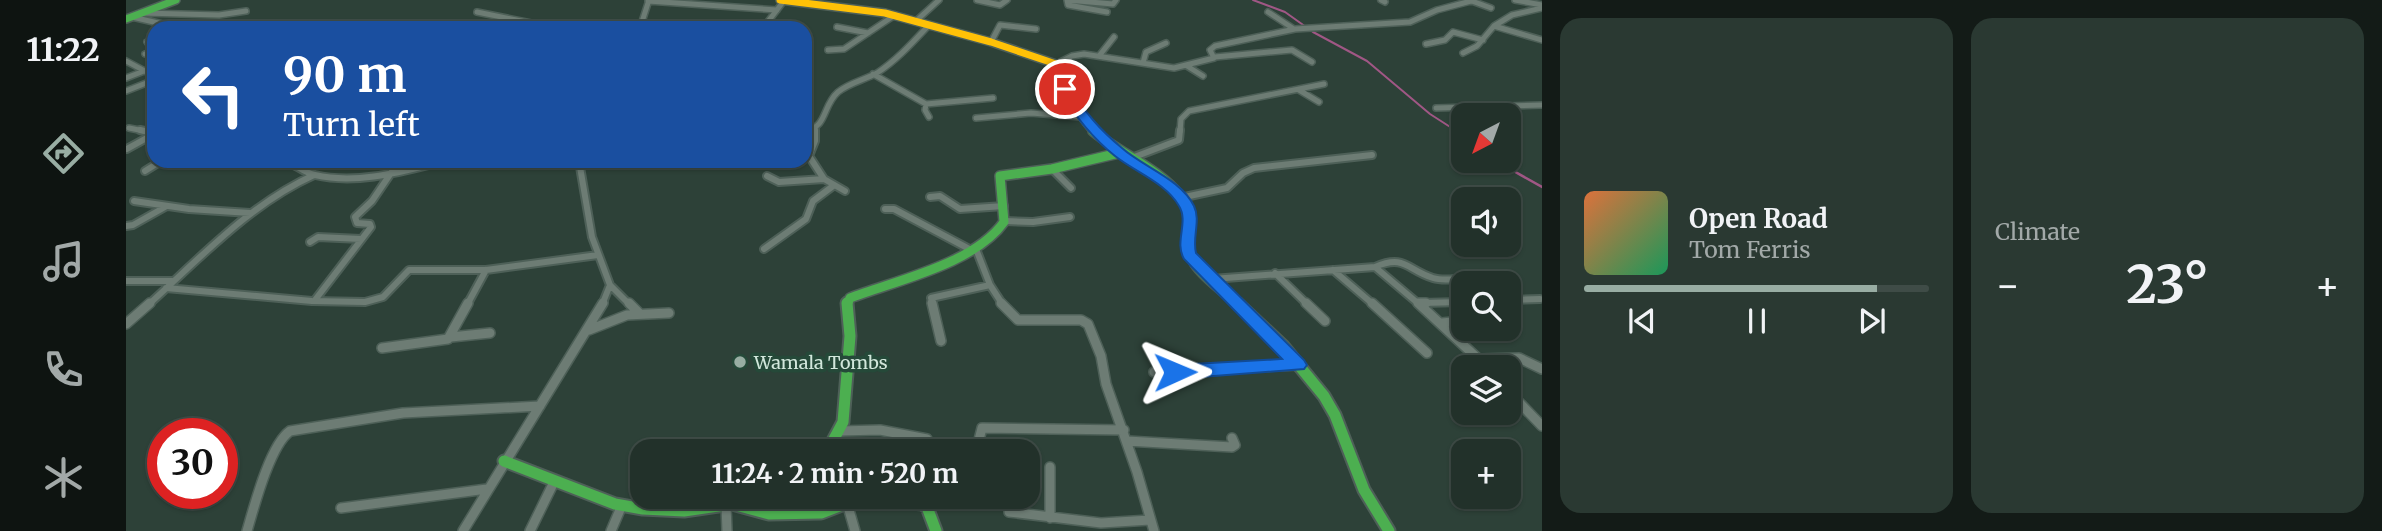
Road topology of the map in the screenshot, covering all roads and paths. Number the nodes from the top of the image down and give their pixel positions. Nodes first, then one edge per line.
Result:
1 (176, 0) edge
2 (939, 0) edge
3 (977, 0) edge
4 (1007, 0) edge
5 (1067, 0) edge
6 (1116, 0) edge
7 (1515, 0) edge
8 (649, 1) edge
9 (1470, 1) edge
10 (159, 3) edge
11 (780, 4) edge
12 (1542, 7) edge
13 (1491, 8) dead end
14 (246, 10) dead end
15 (477, 12) dead end
16 (1107, 12) dead end
17 (1268, 12) dead end
18 (895, 15) junction
19 (133, 16) edge
20 (153, 21) edge
21 (520, 21) edge
22 (642, 21) edge
23 (768, 21) edge
24 (916, 21) junction
25 (929, 25) junction
26 (1494, 26) junction
27 (837, 27) dead end
28 (1036, 29) dead end
29 (1295, 29) junction
30 (868, 33) junction
31 (1114, 37) dead end
32 (1483, 40) junction
33 (1542, 40) edge
34 (991, 42) junction
35 (1166, 43) dead end
36 (1426, 44) dead end
37 (828, 50) dead end
38 (1464, 53) dead end
39 (1099, 56) junction
40 (1216, 57) junction
41 (1225, 58) junction
42 (1312, 62) dead end
43 (128, 63) edge
44 (1143, 63) junction
45 (1056, 64) junction
46 (1237, 64) dead end
47 (1186, 66) junction
48 (146, 72) joint
49 (873, 74) junction
50 (1203, 76) dead end
51 (126, 78) edge
52 (147, 81) edge
53 (1324, 84) dead end
54 (1299, 90) junction
55 (126, 91) edge
56 (993, 98) dead end
57 (1319, 102) dead end
58 (926, 104) junction
59 (1542, 105) edge
60 (1436, 108) dead end
61 (929, 117) dead end
62 (1082, 117) junction
63 (976, 118) dead end
64 (129, 128) dead end
65 (812, 130) edge
66 (815, 130) junction
67 (147, 132) edge
68 (147, 137) edge
69 (812, 148) edge
70 (127, 149) edge
71 (1119, 153) junction
72 (1372, 155) dead end
73 (1129, 159) junction
74 (812, 161) edge
75 (150, 168) edge
76 (299, 168) edge
77 (414, 168) edge
78 (579, 168) edge
79 (1052, 169) junction
80 (145, 171) dead end
81 (391, 173) junction
82 (314, 176) junction
83 (766, 176) dead end
84 (824, 179) junction
85 (833, 186) junction
86 (1071, 188) dead end
87 (845, 191) dead end
88 (930, 197) dead end
89 (1180, 198) junction
90 (134, 201) dead end
91 (169, 206) junction
92 (1003, 206) junction
93 (885, 209) dead end
94 (251, 213) junction
95 (1070, 217) dead end
96 (1005, 221) junction
97 (126, 226) edge
98 (361, 239) junction
99 (310, 242) dead end
100 (764, 249) dead end
101 (974, 250) junction
102 (598, 255) junction
103 (1375, 267) junction
104 (1332, 269) junction
105 (486, 270) junction
106 (1275, 273) junction
107 (1212, 279) junction
108 (1451, 279) edge
109 (173, 281) junction
110 (126, 282) edge
111 (610, 285) junction
112 (990, 285) junction
113 (166, 288) junction
114 (1541, 299) edge
115 (315, 300) junction
116 (1521, 300) edge
117 (1451, 302) edge
118 (1419, 303) junction
119 (638, 313) junction
120 (669, 313) dead end
121 (1325, 321) dead end
122 (1451, 322) edge
123 (1442, 323) junction
124 (126, 324) edge
125 (588, 331) junction
126 (490, 333) dead end
127 (450, 337) junction
128 (941, 341) dead end
129 (382, 348) dead end
130 (1427, 353) dead end
131 (1477, 355) edge
132 (1521, 359) edge
133 (1298, 365) junction
134 (1542, 369) edge
135 (1154, 372) dead end
136 (1521, 404) edge
137 (540, 406) junction
138 (1542, 425) edge
139 (1124, 430) junction
140 (839, 431) junction
141 (1232, 438) dead end
142 (834, 439) edge
143 (927, 439) dead end
144 (979, 439) edge
145 (1127, 441) junction
146 (504, 461) junction
147 (1050, 467) dead end
148 (554, 482) junction
149 (487, 489) junction
150 (622, 505) junction
151 (630, 507) edge
152 (341, 508) dead end
153 (643, 509) edge
154 (698, 509) edge
155 (726, 509) edge
156 (752, 509) edge
157 (825, 509) edge
158 (849, 509) edge
159 (927, 509) edge
160 (1009, 512) dead end
161 (1050, 518) junction
162 (1150, 520) junction
163 (247, 531) edge
164 (463, 531) edge
165 (530, 531) edge
166 (611, 531) edge
167 (727, 531) edge
168 (855, 531) edge
169 (936, 531) edge
170 (1154, 531) edge
171 (1389, 531) edge

1 - 10 street
2 - 24 street
3 - 4 street
5 - 6 street
5 - 16 street
7 - 12 street
8 - 11 street
8 - 22 street
9 - 13 street
9 - 29 street
10 - 19 street
11 - 18 street
11 - 23 street
12 - 26 street
14 - 19 street
15 - 21 street
17 - 29 street
18 - 24 street
18 - 30 street
19 - 20 street
24 - 25 street
25 - 34 street
25 - 49 street
26 - 32 street
26 - 33 street
27 - 30 street
28 - 34 street
29 - 40 street
30 - 37 street
31 - 39 street
32 - 36 street
32 - 38 street
34 - 45 street
35 - 44 street
39 - 44 street
39 - 45 street
40 - 41 street
40 - 47 street
41 - 42 street
41 - 46 street
43 - 48 street
44 - 47 street
45 - 62 street
47 - 50 street
48 - 51 street
49 - 58 street
49 - 66 street
52 - 55 street
53 - 54 street
54 - 57 street
54 - 73 street
56 - 58 street
58 - 61 street
59 - 60 street
62 - 63 street
62 - 71 street
64 - 67 street
65 - 66 street
66 - 69 street
68 - 70 street
71 - 73 street
71 - 79 street
72 - 89 street
73 - 89 street
74 - 84 street
75 - 80 street
76 - 82 street
77 - 81 street
78 - 102 street
79 - 86 street
79 - 92 street
81 - 82 street
81 - 98 street
82 - 94 street
83 - 84 street
84 - 85 street
85 - 87 street
85 - 100 street
88 - 92 street
89 - 107 street
90 - 91 street
91 - 94 street
91 - 97 street
92 - 96 street
93 - 101 street
94 - 109 street
95 - 96 street
96 - 101 street
98 - 99 street
98 - 115 street
101 - 112 street
101 - 140 street
102 - 105 street
102 - 111 street
103 - 104 street
103 - 108 street
103 - 118 street
104 - 106 street
104 - 130 street
105 - 115 street
105 - 127 street
106 - 107 street
106 - 121 street
107 - 133 street
109 - 110 street
109 - 113 street
111 - 119 street
111 - 125 street
112 - 128 street
112 - 139 street
113 - 115 street
113 - 124 street
114 - 116 street
117 - 118 street
118 - 123 street
119 - 120 street
119 - 125 street
122 - 123 street
123 - 131 street
125 - 137 street
126 - 127 street
127 - 129 street
132 - 134 street
133 - 135 street
133 - 171 street
136 - 138 street
137 - 146 street
137 - 163 street
139 - 144 street
139 - 145 street
140 - 142 street
140 - 143 street
141 - 145 street
145 - 162 street
146 - 148 street
146 - 149 street
147 - 161 street
148 - 150 street
148 - 165 street
149 - 152 street
149 - 164 street
150 - 151 street
150 - 166 street
153 - 154 street
155 - 167 street
156 - 157 street
158 - 168 street
159 - 169 street
160 - 161 street
161 - 162 street
162 - 170 street

